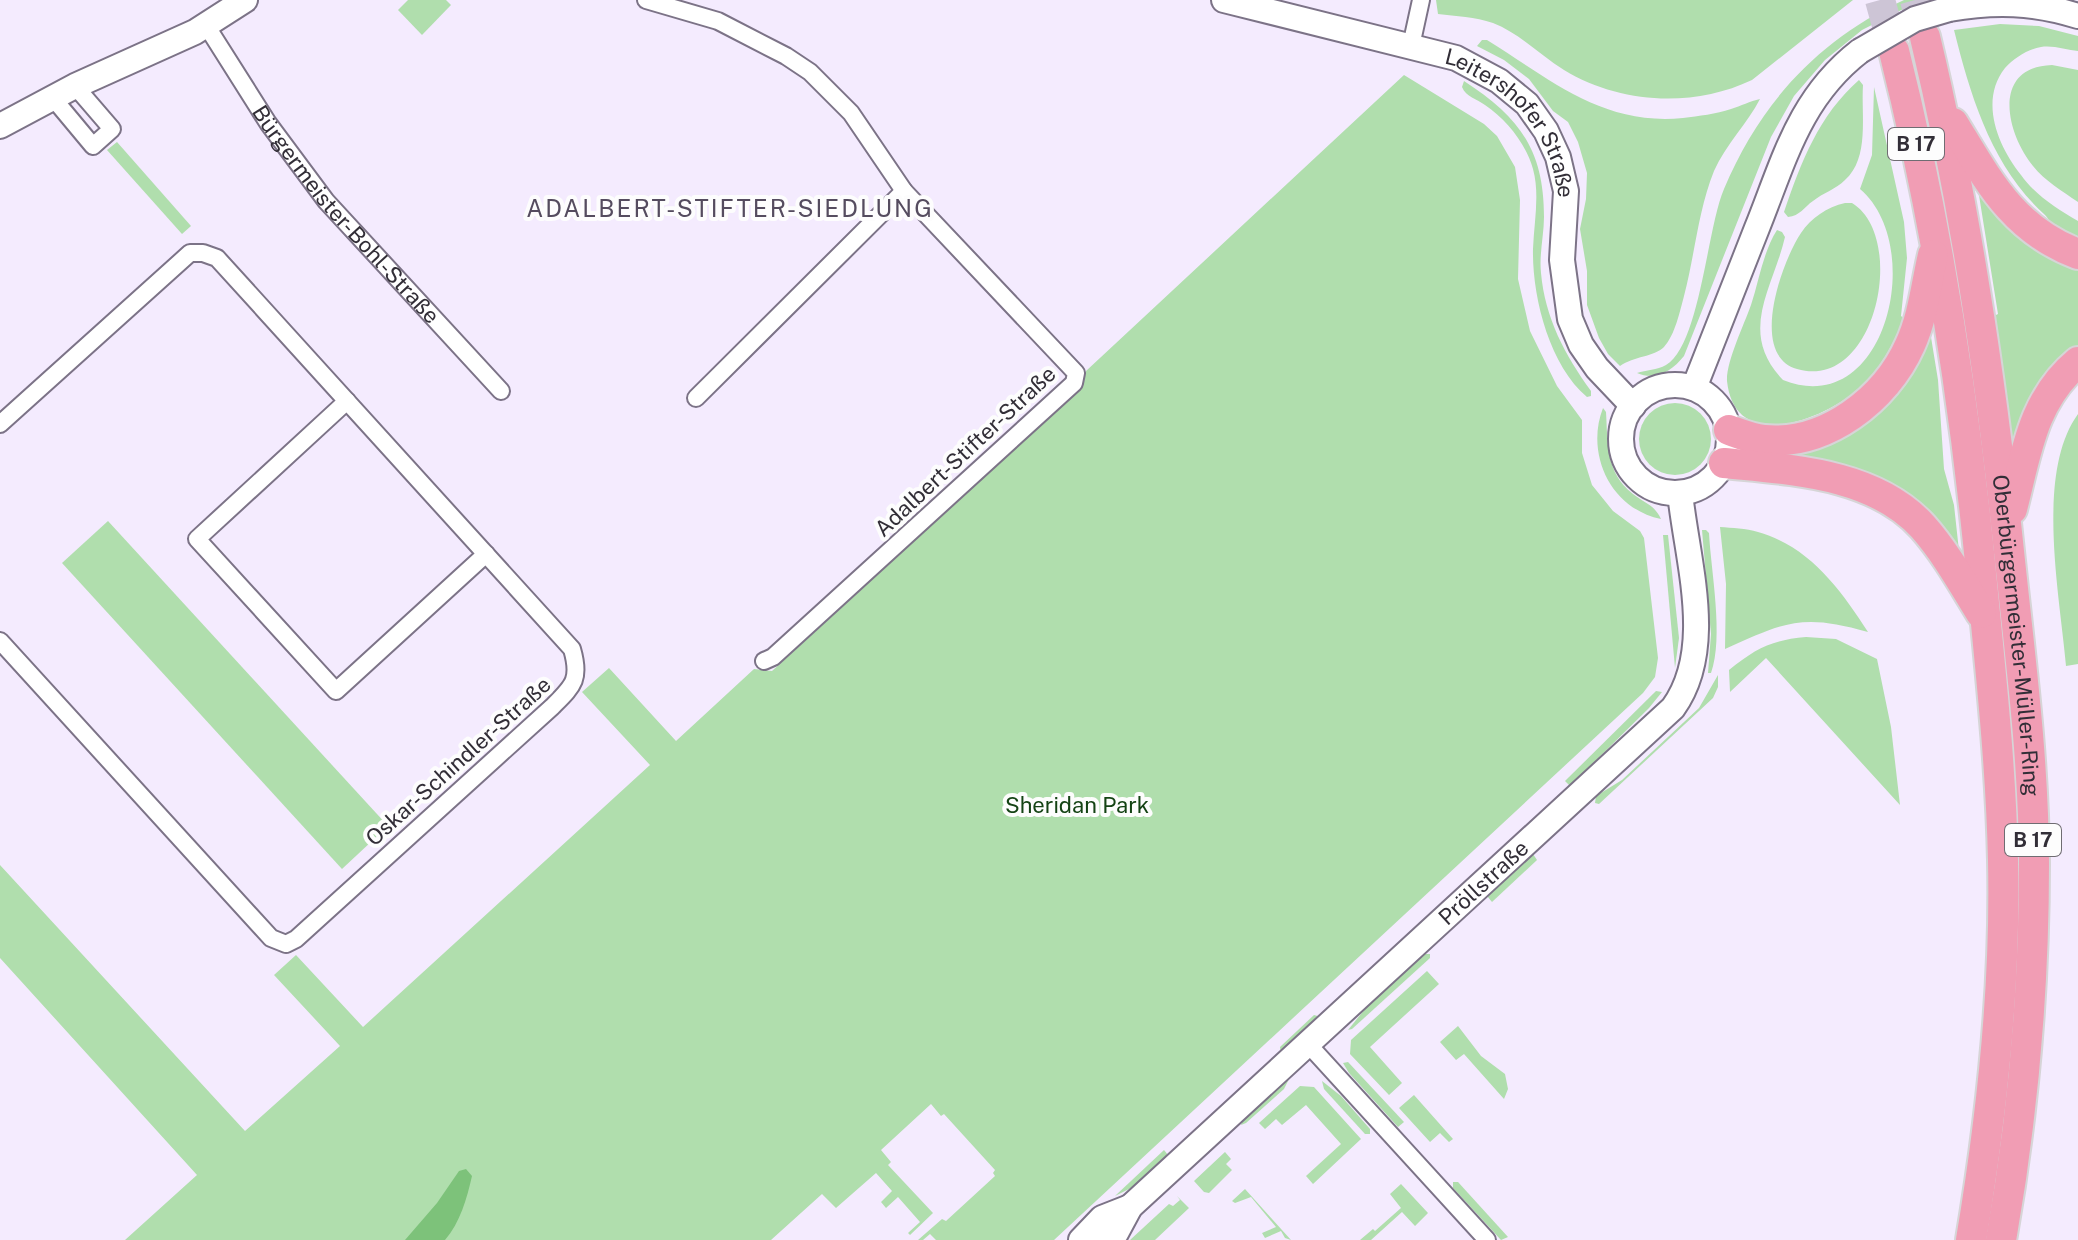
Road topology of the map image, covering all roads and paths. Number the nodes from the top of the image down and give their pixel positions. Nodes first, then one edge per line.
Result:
1 (245, 0) edge
2 (646, 0) edge
3 (1224, 0) edge
4 (1421, 0) edge
5 (2078, 16) edge
6 (206, 25) junction
7 (1925, 37) tunnel mouth
8 (1411, 46) junction
9 (1894, 51) tunnel mouth
10 (75, 86) junction
11 (53, 98) junction
12 (1941, 104) junction
13 (0, 126) edge
14 (904, 191) junction
15 (1936, 238) junction
16 (2078, 254) edge
17 (2078, 362) edge
18 (1694, 388) junction
19 (501, 391) dead end
20 (696, 398) dead end
21 (347, 401) junction
22 (1633, 406) junction
23 (0, 424) edge
24 (1729, 430) junction
25 (1724, 463) junction
26 (1680, 493) junction
27 (2007, 531) junction
28 (486, 554) junction
29 (1986, 621) junction
30 (0, 641) edge
31 (764, 661) dead end
32 (1308, 1044) junction
33 (1130, 1207) junction
34 (1081, 1240) edge
35 (1108, 1240) edge
36 (1487, 1240) edge
37 (1971, 1240) edge
38 (2001, 1240) edge

1 - 6 street
2 - 14 street, Adalbert-Stifter-Straße
3 - 8 street, Leitershofer Straße
4 - 8 street
5 - 18 street, bridge
6 - 10 street
6 - 19 street, Bürgermeister-Bohl-Straße
7 - 12 highway, Oberbürgermeister-Müller-Ring / B 17
8 - 22 street, Leitershofer Straße
9 - 15 highway, Oberbürgermeister-Müller-Ring / B 17
10 - 11 street
10 - 11 street
11 - 13 street
12 - 16 highway
12 - 27 highway, Oberbürgermeister-Müller-Ring / B 17
14 - 20 street
14 - 31 street, Adalbert-Stifter-Straße
15 - 24 highway
15 - 29 highway, Oberbürgermeister-Müller-Ring / B 17
17 - 27 highway
18 - 22 street
18 - 24 street
21 - 23 street, Oskar-Schindler-Straße
21 - 28 street, Oskar-Schindler-Straße
21 - 28 street
22 - 26 street
24 - 25 street
25 - 26 street
25 - 29 highway
26 - 32 street, Pröllstraße
27 - 38 highway, Oberbürgermeister-Müller-Ring / B 17
28 - 30 street, Oskar-Schindler-Straße
29 - 37 highway, Oberbürgermeister-Müller-Ring / B 17
32 - 33 street, Pröllstraße
32 - 36 street
33 - 34 street, Pröllstraße
33 - 35 street, Pröllstraße

